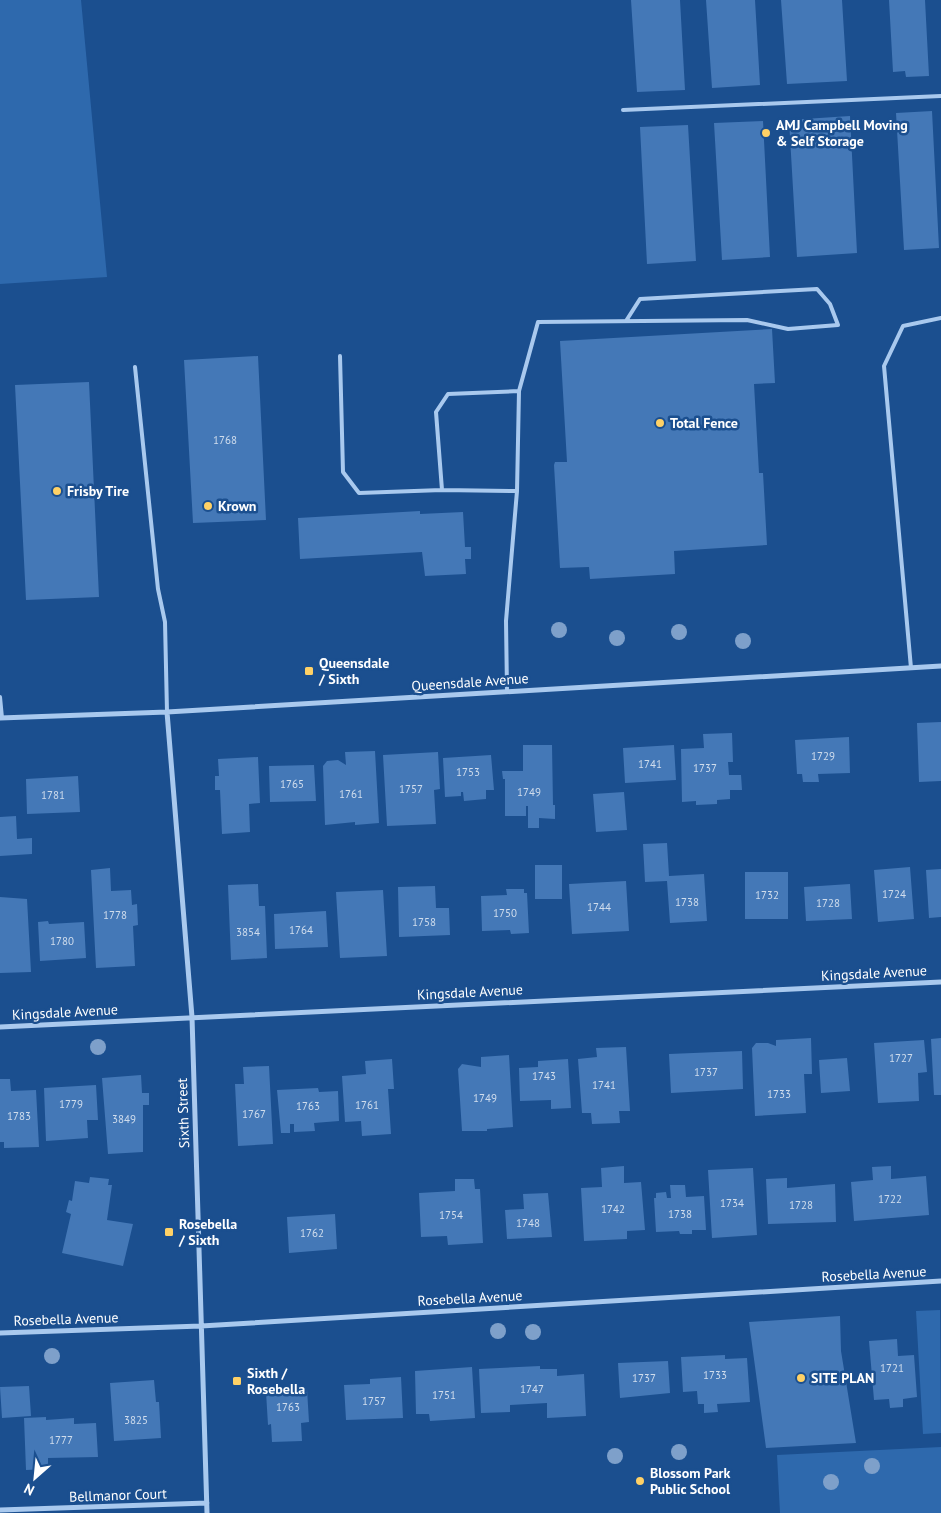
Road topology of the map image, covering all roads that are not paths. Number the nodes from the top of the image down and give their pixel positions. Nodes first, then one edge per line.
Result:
1 (941, 96) edge
2 (624, 110) dead end
3 (941, 318) edge
4 (626, 322) junction
5 (340, 356) dead end
6 (135, 368) dead end
7 (519, 391) junction
8 (442, 490) junction
9 (516, 491) junction
10 (941, 666) edge
11 (911, 668) junction
12 (507, 691) junction
13 (0, 697) edge
14 (167, 712) junction
15 (1, 718) edge
16 (941, 982) edge
17 (192, 1017) junction
18 (0, 1027) edge
19 (941, 1281) edge
20 (201, 1326) junction
21 (0, 1332) edge
22 (207, 1503) junction
23 (0, 1510) edge
24 (208, 1513) edge

1 - 2 lane
3 - 11 lane
4 - 4 lane
4 - 7 lane
5 - 8 lane
6 - 14 lane
7 - 8 lane
7 - 9 lane
8 - 9 lane
9 - 12 lane
10 - 11 street, Queensdale Avenue
11 - 12 street, Queensdale Avenue
12 - 14 street, Queensdale Avenue
13 - 15 lane
14 - 15 street, Queensdale Avenue
14 - 17 street, Sixth Street
16 - 17 street, Kingsdale Avenue
17 - 18 street, Kingsdale Avenue
17 - 20 street, Sixth Street
19 - 20 street, Rosebella Avenue
20 - 21 street, Rosebella Avenue
20 - 22 street, Sixth Street
22 - 23 street, Bellmanor Court
22 - 24 street, Sixth Street

